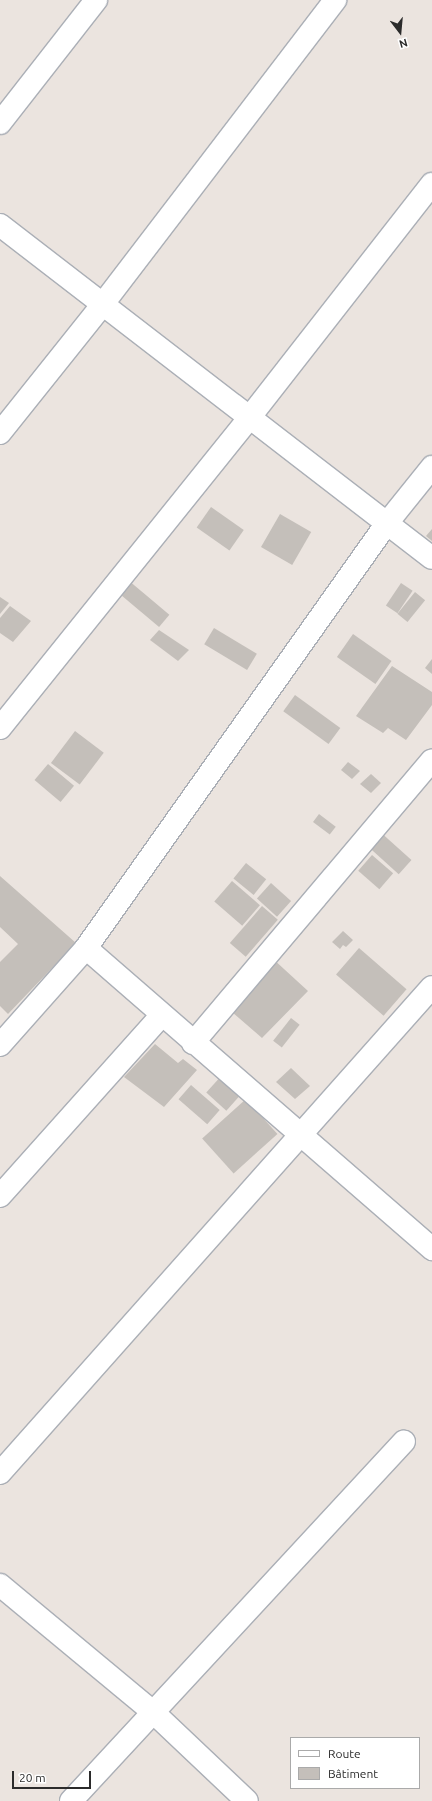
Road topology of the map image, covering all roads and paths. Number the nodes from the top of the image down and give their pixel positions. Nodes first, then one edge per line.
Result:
1 (96, 0) edge
2 (335, 0) edge
3 (0, 123) edge
4 (432, 184) edge
5 (0, 225) edge
6 (102, 305) junction
7 (249, 418) junction
8 (0, 433) edge
9 (432, 467) edge
10 (387, 523) junction
11 (432, 558) edge
12 (0, 728) edge
13 (432, 760) edge
14 (86, 948) junction
15 (432, 987) edge
16 (161, 1016) junction
17 (193, 1043) junction
18 (0, 1045) edge
19 (300, 1137) junction
20 (0, 1196) edge
21 (432, 1249) edge
22 (404, 1442) dead end
23 (0, 1473) edge
24 (0, 1585) edge
25 (153, 1712) junction
26 (71, 1801) edge
27 (247, 1801) edge

1 - 3 street
2 - 6 street
4 - 7 street
5 - 6 street
6 - 7 street
6 - 8 street
7 - 10 street
7 - 12 street
9 - 10 street
10 - 11 street
10 - 14 street
13 - 17 street
14 - 16 street
14 - 18 street
15 - 19 street
16 - 17 street
16 - 20 street
17 - 19 street
19 - 21 street
19 - 23 street
22 - 25 street
24 - 25 street
25 - 26 street
25 - 27 street

